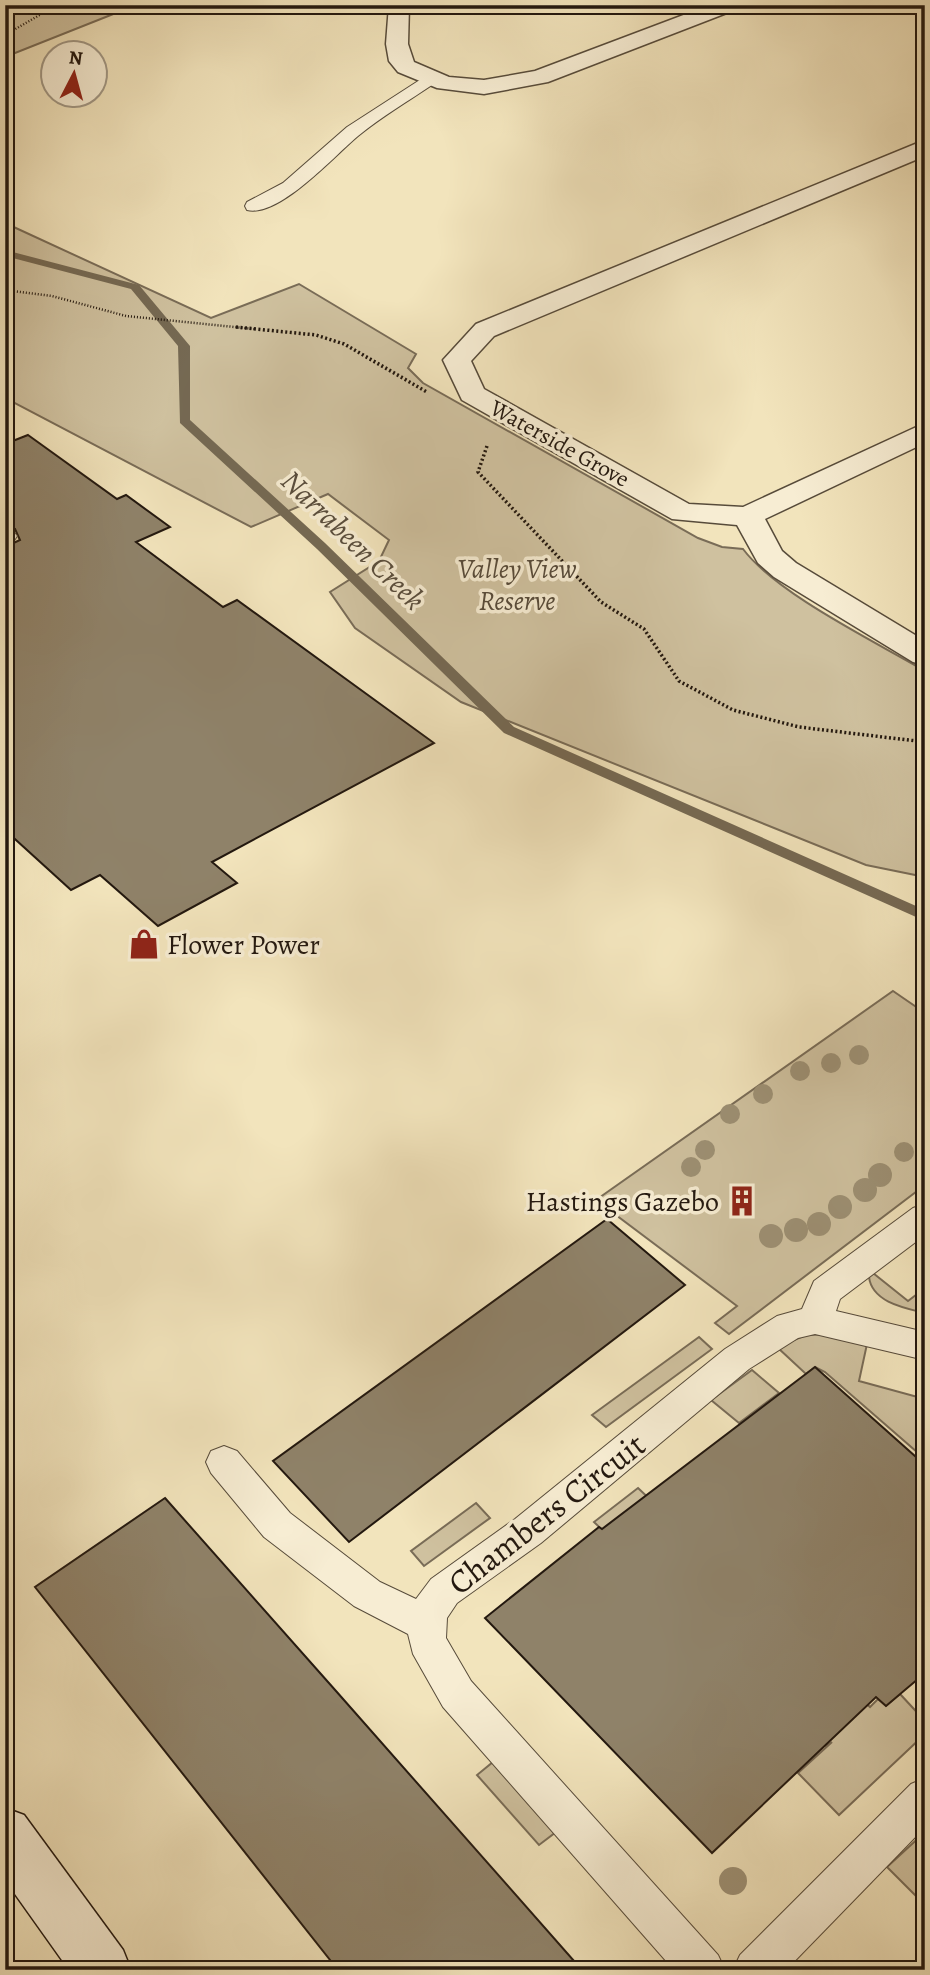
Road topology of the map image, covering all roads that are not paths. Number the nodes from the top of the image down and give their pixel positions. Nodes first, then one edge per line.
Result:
1 (399, 5) edge
2 (730, 5) edge
3 (429, 79) junction
4 (925, 146) edge
5 (254, 206) dead end
6 (925, 432) edge
7 (748, 516) junction
8 (925, 654) edge
9 (925, 1217) edge
10 (814, 1320) junction
11 (925, 1346) edge
12 (224, 1462) dead end
13 (427, 1624) junction
14 (925, 1798) edge
15 (5, 1833) edge
16 (103, 1970) edge
17 (703, 1970) edge
18 (755, 1970) edge

1 - 3 street
2 - 3 street
3 - 5 lane
4 - 7 street, Waterside Grove
6 - 7 street, Waterside Grove
7 - 8 street
9 - 10 lane
10 - 11 lane
10 - 13 lane, Chambers Circuit
12 - 13 lane
13 - 17 lane
14 - 18 lane
15 - 16 street

